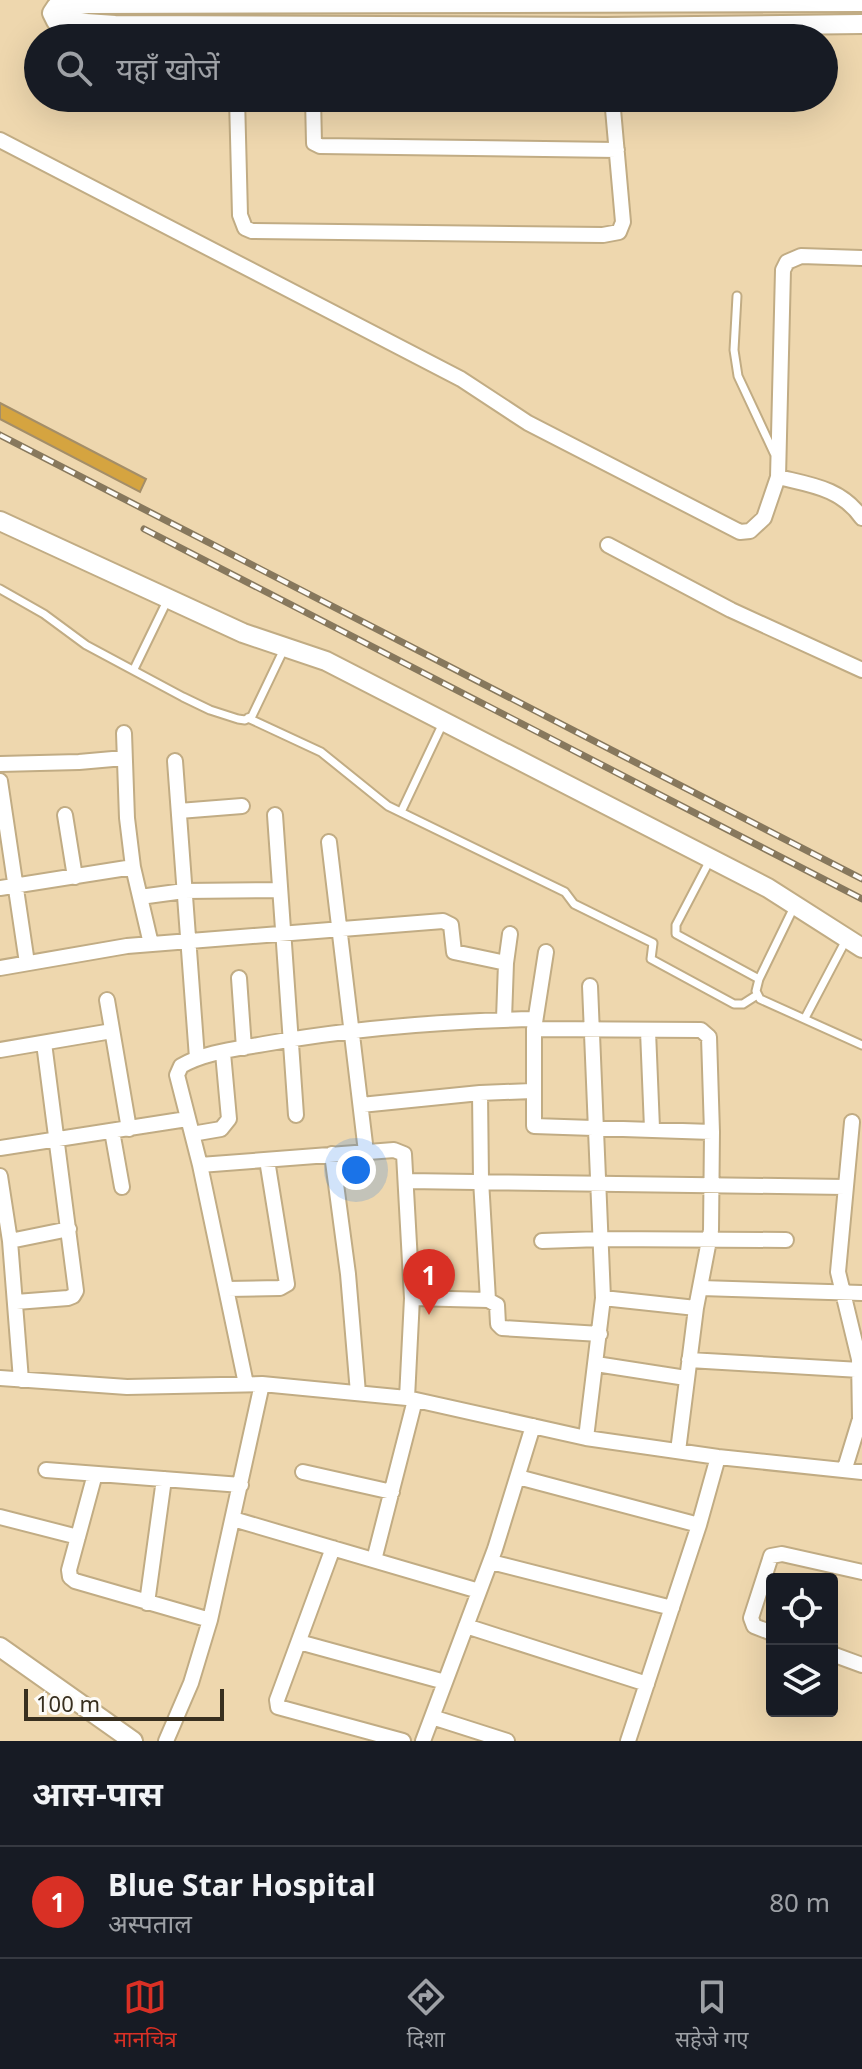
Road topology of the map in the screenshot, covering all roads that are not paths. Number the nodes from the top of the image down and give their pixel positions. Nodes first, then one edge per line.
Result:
1 (88, 2) edge
2 (862, 2) edge
3 (234, 4) junction
4 (605, 4) junction
5 (69, 24) edge
6 (235, 24) edge
7 (606, 24) edge
8 (838, 24) edge
9 (862, 24) edge
10 (237, 112) edge
11 (313, 112) edge
12 (613, 112) edge
13 (0, 140) edge
14 (617, 150) junction
15 (862, 258) edge
16 (737, 296) dead end
17 (778, 470) junction
18 (862, 516) edge
19 (0, 522) edge
20 (608, 545) dead end
21 (0, 589) edge
22 (168, 599) junction
23 (285, 647) junction
24 (134, 669) junction
25 (862, 670) edge
26 (248, 718) junction
27 (444, 722) junction
28 (124, 733) dead end
29 (124, 758) junction
30 (175, 761) dead end
31 (0, 764) edge
32 (0, 781) edge
33 (242, 806) dead end
34 (179, 811) junction
35 (401, 812) junction
36 (65, 815) dead end
37 (275, 815) dead end
38 (329, 842) dead end
39 (711, 858) junction
40 (133, 867) junction
41 (75, 877) junction
42 (7, 887) edge
43 (280, 890) junction
44 (184, 891) junction
45 (140, 897) junction
46 (795, 905) junction
47 (340, 930) junction
48 (283, 933) junction
49 (510, 934) dead end
50 (188, 941) junction
51 (854, 943) edge
52 (151, 944) junction
53 (546, 952) dead end
54 (27, 963) junction
55 (506, 963) junction
56 (0, 968) edge
57 (239, 978) dead end
58 (759, 979) junction
59 (590, 986) dead end
60 (757, 995) junction
61 (107, 1000) dead end
62 (805, 1018) junction
63 (504, 1019) junction
64 (534, 1024) junction
65 (112, 1031) junction
66 (354, 1031) junction
67 (590, 1031) junction
68 (648, 1031) junction
69 (290, 1040) junction
70 (44, 1043) junction
71 (862, 1045) edge
72 (244, 1048) junction
73 (0, 1050) edge
74 (223, 1053) junction
75 (197, 1058) junction
76 (532, 1091) junction
77 (480, 1093) junction
78 (361, 1105) junction
79 (296, 1115) dead end
80 (187, 1119) junction
81 (852, 1122) dead end
82 (597, 1127) junction
83 (652, 1128) junction
84 (129, 1129) junction
85 (112, 1131) junction
86 (712, 1132) junction
87 (192, 1134) junction
88 (57, 1140) junction
89 (0, 1148) edge
90 (366, 1152) junction
91 (332, 1154) junction
92 (267, 1160) junction
93 (200, 1165) junction
94 (0, 1176) edge
95 (481, 1180) junction
96 (407, 1181) junction
97 (599, 1182) junction
98 (712, 1184) junction
99 (122, 1187) dead end
100 (845, 1187) junction
101 (69, 1229) junction
102 (601, 1239) junction
103 (710, 1239) junction
104 (786, 1240) dead end
105 (10, 1241) junction
106 (542, 1241) dead end
107 (701, 1288) junction
108 (227, 1289) junction
109 (841, 1290) junction
110 (862, 1293) edge
111 (412, 1298) junction
112 (603, 1298) junction
113 (488, 1300) junction
114 (16, 1302) junction
115 (696, 1308) junction
116 (600, 1334) junction
117 (689, 1360) junction
118 (860, 1363) edge
119 (596, 1364) junction
120 (686, 1378) junction
121 (21, 1380) junction
122 (1, 1383) edge
123 (246, 1384) junction
124 (262, 1384) junction
125 (358, 1393) junction
126 (411, 1399) junction
127 (861, 1419) edge
128 (533, 1426) junction
129 (586, 1438) junction
130 (678, 1451) junction
131 (718, 1457) junction
132 (845, 1468) junction
133 (46, 1470) dead end
134 (303, 1472) dead end
135 (862, 1472) edge
136 (95, 1474) junction
137 (518, 1477) junction
138 (164, 1479) junction
139 (241, 1485) junction
140 (392, 1492) junction
141 (0, 1517) edge
142 (233, 1519) junction
143 (699, 1525) junction
144 (78, 1537) junction
145 (333, 1548) junction
146 (374, 1560) junction
147 (491, 1562) junction
148 (834, 1572) edge
149 (862, 1572) edge
150 (479, 1591) junction
151 (147, 1603) junction
152 (672, 1608) junction
153 (210, 1620) junction
154 (466, 1626) junction
155 (766, 1631) edge
156 (299, 1642) junction
157 (0, 1647) edge
158 (838, 1656) edge
159 (862, 1665) edge
160 (445, 1682) junction
161 (647, 1684) junction
162 (432, 1717) junction
163 (133, 1741) edge
164 (166, 1741) edge
165 (403, 1741) edge
166 (423, 1741) edge
167 (507, 1741) edge
168 (628, 1741) edge

1 - 3 street
1 - 5 street
2 - 4 street
3 - 4 street
3 - 6 street
4 - 7 street
8 - 9 street
10 - 14 street
11 - 14 street
12 - 14 street
13 - 17 street
15 - 17 street
16 - 17 lane
17 - 18 street
19 - 22 street
20 - 25 street
21 - 24 lane
22 - 23 street
22 - 24 lane
23 - 26 lane
23 - 27 street
24 - 26 lane
26 - 35 lane
27 - 35 lane
27 - 39 street
28 - 29 street
29 - 31 street
29 - 40 street
30 - 34 street
32 - 42 street
33 - 34 street
34 - 44 street
35 - 60 lane
36 - 41 street
37 - 43 street
38 - 47 street
39 - 46 street
39 - 58 lane
40 - 41 street
40 - 45 street
41 - 42 street
42 - 54 street
43 - 44 street
43 - 48 street
44 - 45 street
44 - 50 street
45 - 52 street
46 - 51 street
46 - 58 lane
47 - 48 street
47 - 55 street
47 - 66 street
48 - 50 street
48 - 69 street
49 - 55 street
50 - 52 street
50 - 75 street
51 - 62 lane
52 - 54 street
53 - 64 street
54 - 56 street
55 - 63 street
57 - 72 street
58 - 60 lane
59 - 67 street
60 - 62 lane
61 - 65 street
62 - 71 lane
63 - 64 street
63 - 66 street
64 - 67 street
64 - 76 street
65 - 70 street
65 - 84 street
66 - 69 street
66 - 78 street
67 - 68 street
67 - 82 street
68 - 83 street
68 - 86 street
69 - 72 street
69 - 79 street
70 - 73 street
70 - 88 street
72 - 74 street
74 - 75 street
74 - 87 street
75 - 80 street
76 - 77 street
76 - 82 street
77 - 78 street
77 - 95 street
78 - 90 street
80 - 84 street
80 - 87 street
81 - 100 street
82 - 83 street
82 - 97 street
83 - 86 street
84 - 85 street
85 - 88 street
85 - 99 street
86 - 98 street
87 - 93 street
88 - 89 street
88 - 101 street
90 - 91 street
90 - 96 street
91 - 92 street
91 - 125 street
92 - 93 street
92 - 108 street
93 - 108 street
94 - 105 street
95 - 96 street
95 - 97 street
95 - 113 street
96 - 111 street
97 - 98 street
97 - 102 street
98 - 100 street
98 - 103 street
100 - 109 street
101 - 105 street
101 - 114 street
102 - 103 street
102 - 106 street
102 - 112 street
103 - 104 street
103 - 107 street
105 - 114 street
107 - 109 street
107 - 115 street
108 - 123 street
109 - 110 street
109 - 118 street
111 - 113 street
111 - 126 street
112 - 115 street
112 - 116 street
113 - 116 street
114 - 121 street
115 - 117 street
116 - 119 street
117 - 118 street
117 - 120 street
118 - 127 street
119 - 120 street
119 - 129 street
120 - 130 street
121 - 122 street
121 - 123 street
123 - 124 street
124 - 125 street
124 - 139 street
125 - 126 street
126 - 128 street
126 - 140 street
127 - 132 street
128 - 129 street
128 - 137 street
129 - 130 street
130 - 131 street
131 - 132 street
131 - 143 street
132 - 135 street
133 - 136 street
134 - 140 street
136 - 138 street
136 - 144 street
137 - 143 street
137 - 147 street
138 - 139 street
138 - 151 street
139 - 142 street
140 - 146 street
141 - 144 street
142 - 145 street
142 - 153 street
143 - 152 street
144 - 151 street
145 - 146 street
145 - 156 street
146 - 150 street
147 - 150 street
147 - 152 street
148 - 149 street
148 - 155 street
150 - 154 street
151 - 153 street
152 - 161 street
153 - 164 street
154 - 160 street
154 - 161 street
156 - 160 street
156 - 165 street
157 - 163 street
158 - 159 street
160 - 162 street
161 - 168 street
162 - 166 street
162 - 167 street

